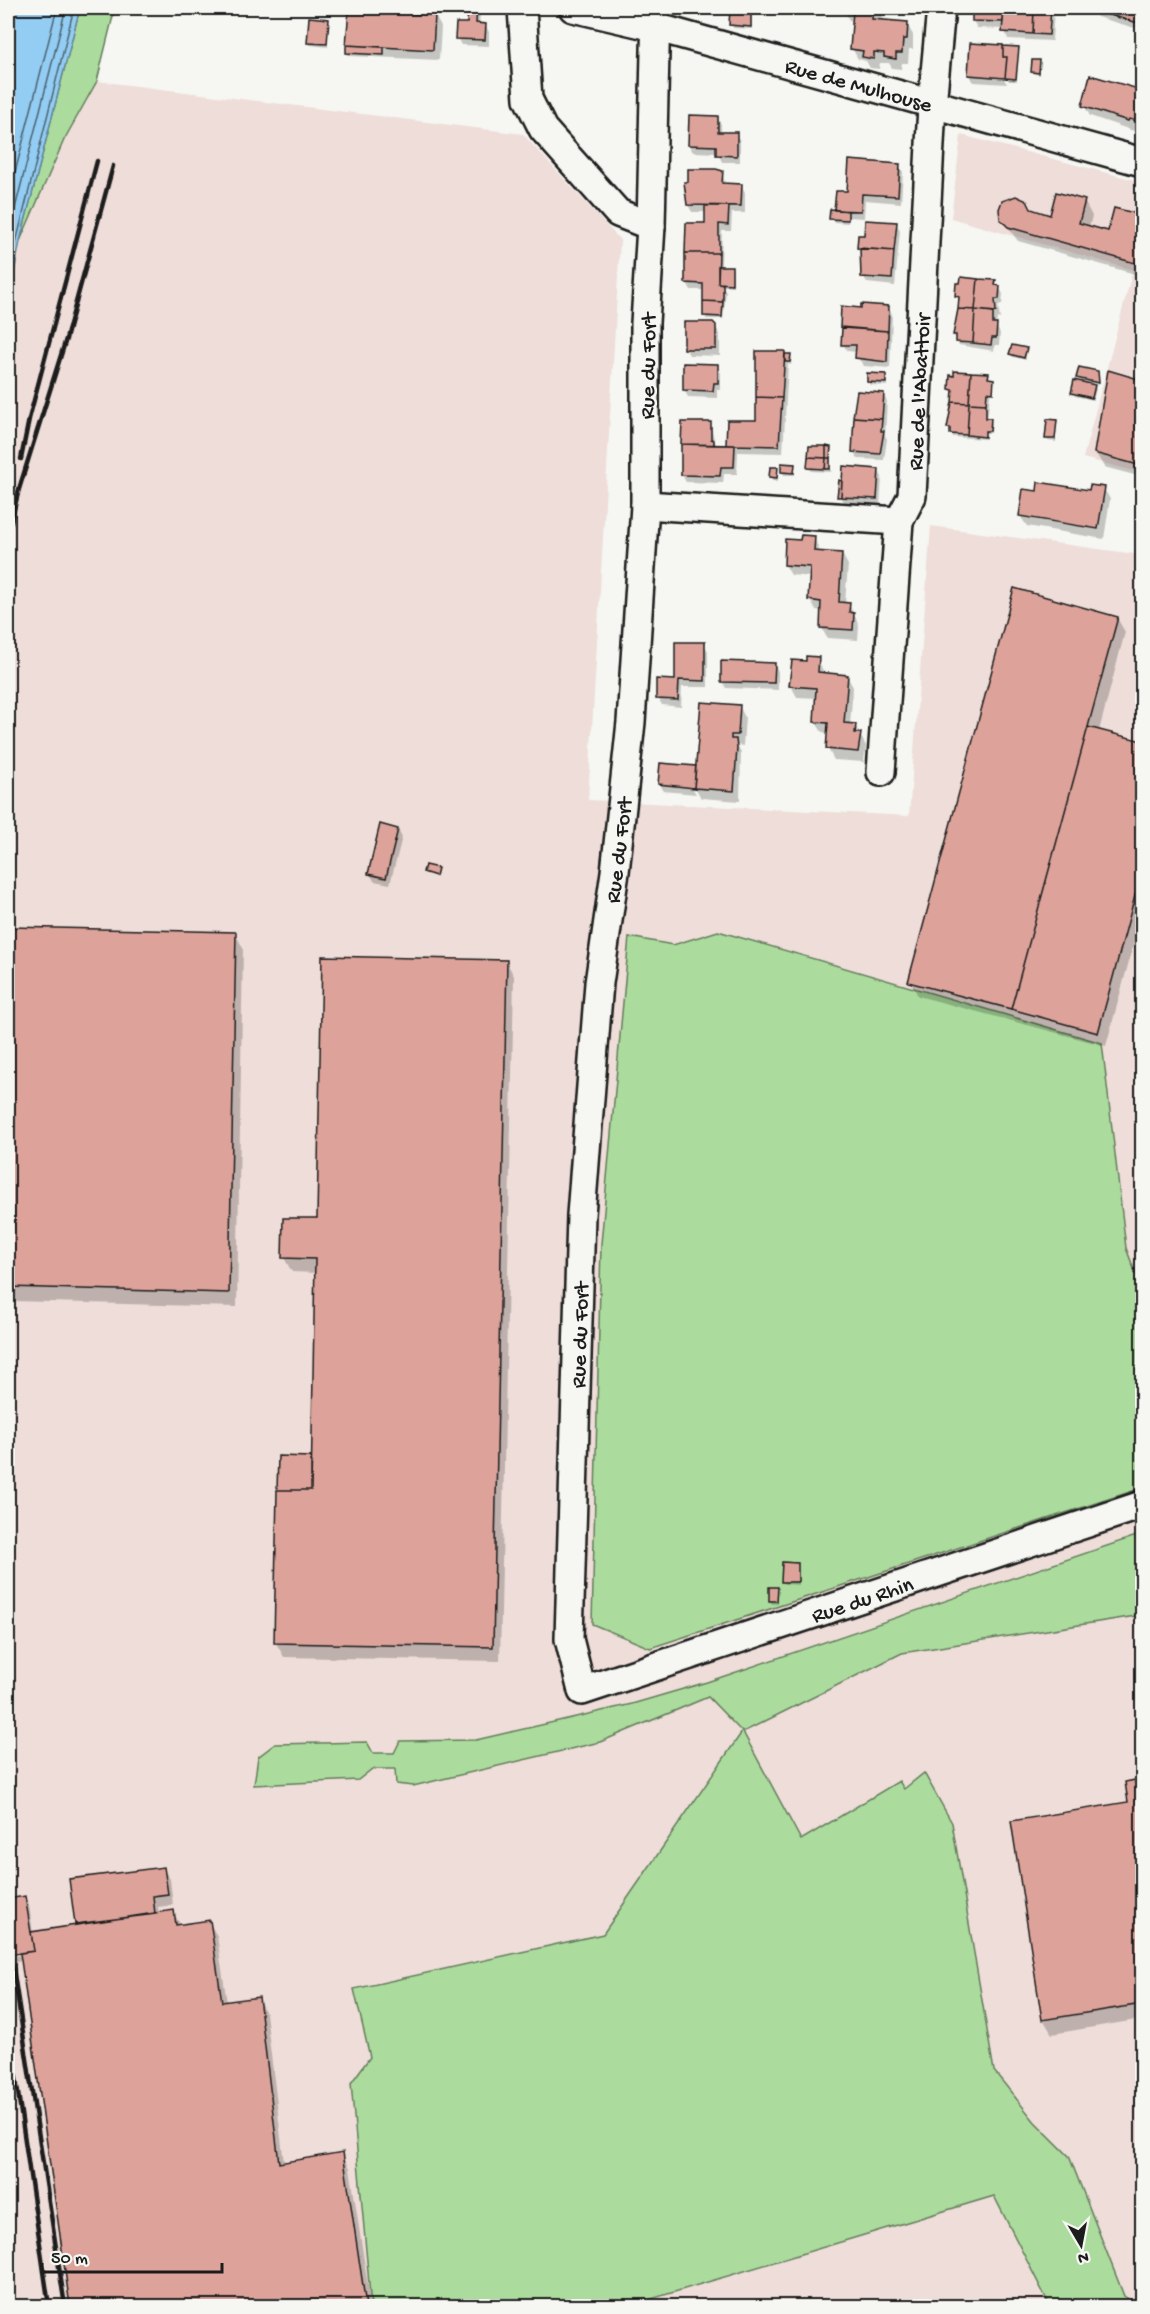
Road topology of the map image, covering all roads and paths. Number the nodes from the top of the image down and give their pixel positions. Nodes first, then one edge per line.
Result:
1 (522, 8) edge
2 (573, 8) edge
3 (941, 8) edge
4 (655, 17) edge
5 (932, 105) junction
6 (1143, 162) edge
7 (651, 226) junction
8 (645, 505) junction
9 (899, 521) junction
10 (880, 772) dead end
11 (1143, 1505) edge
12 (582, 1691) joint

1 - 7 street
2 - 4 street, Rue de Mulhouse
3 - 5 street, Rue de l'Abattoir
4 - 5 street, Rue de Mulhouse
4 - 7 street, Rue du Fort
5 - 6 street, Rue de Mulhouse
5 - 9 street, Rue de l'Abattoir
7 - 8 street, Rue du Fort
8 - 9 street
8 - 12 street, Rue du Fort
9 - 10 street, Rue de l'Abattoir
11 - 12 street, Rue du Rhin

